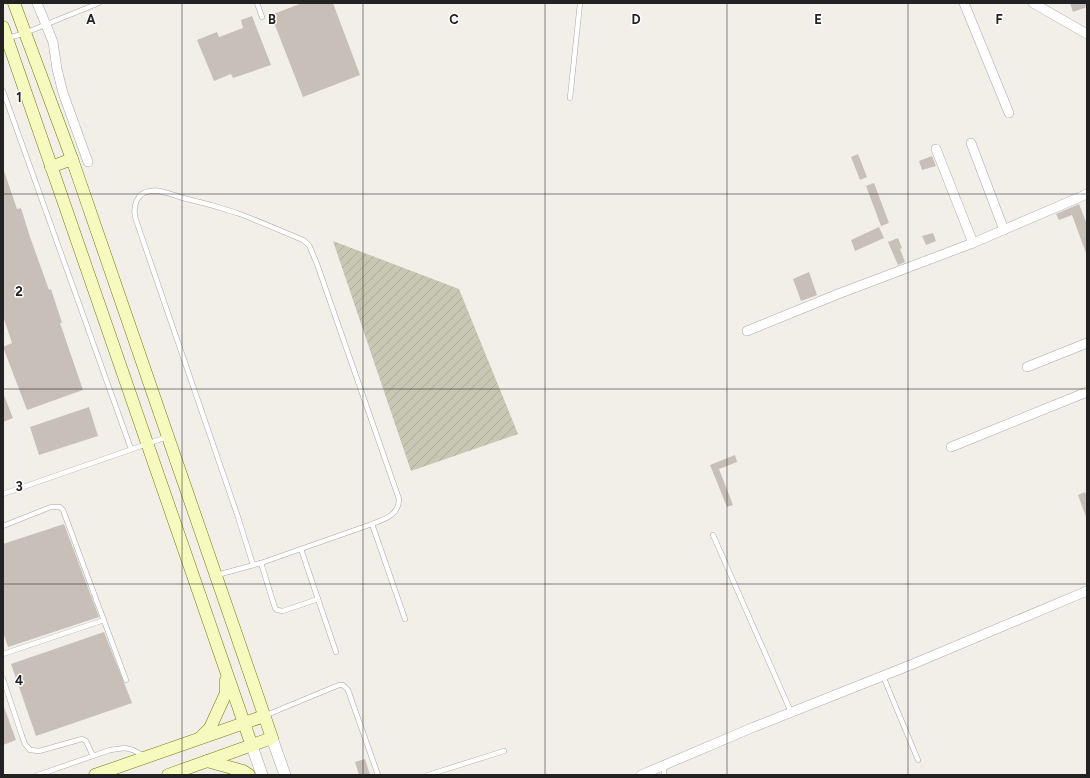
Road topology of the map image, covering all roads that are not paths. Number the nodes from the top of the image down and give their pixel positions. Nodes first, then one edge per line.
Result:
1 (14, 3) edge
2 (37, 3) edge
3 (99, 3) edge
4 (257, 3) edge
5 (580, 3) edge
6 (964, 3) edge
7 (1033, 3) edge
8 (262, 17) dead end
9 (46, 24) junction
10 (5, 33) edge
11 (25, 33) junction
12 (1087, 34) edge
13 (3, 91) edge
14 (570, 98) dead end
15 (1009, 113) dead end
16 (972, 143) dead end
17 (936, 149) dead end
18 (72, 159) junction
19 (88, 162) dead end
20 (51, 167) junction
21 (1087, 194) edge
22 (1004, 230) junction
23 (973, 243) junction
24 (747, 331) dead end
25 (1087, 343) edge
26 (1028, 367) dead end
27 (1087, 392) edge
28 (167, 437) junction
29 (147, 444) junction
30 (951, 447) dead end
31 (131, 449) junction
32 (3, 494) edge
33 (372, 524) junction
34 (3, 526) edge
35 (713, 535) dead end
36 (301, 549) junction
37 (261, 563) junction
38 (253, 565) junction
39 (216, 575) junction
40 (1087, 592) edge
41 (318, 599) junction
42 (405, 619) dead end
43 (104, 620) junction
44 (336, 652) dead end
45 (3, 654) edge
46 (226, 674) junction
47 (883, 676) junction
48 (3, 679) edge
49 (126, 680) dead end
50 (791, 712) junction
51 (264, 716) junction
52 (244, 723) junction
53 (272, 738) junction
54 (199, 739) junction
55 (252, 746) junction
56 (504, 751) dead end
57 (93, 756) junction
58 (146, 757) junction
59 (918, 760) dead end
60 (207, 761) junction
61 (664, 765) junction
62 (38, 775) edge
63 (95, 775) edge
64 (168, 775) edge
65 (249, 775) edge
66 (262, 775) edge
67 (285, 775) edge
68 (378, 775) edge
69 (428, 775) edge
70 (641, 775) edge
71 (664, 775) edge

1 - 11 main road
2 - 9 street
3 - 9 lane
4 - 8 lane
5 - 14 lane
6 - 15 street
7 - 12 street
9 - 11 lane
9 - 19 street
10 - 11 lane
10 - 20 main road
11 - 18 main road
13 - 31 lane
16 - 22 street
17 - 23 street
18 - 20 main road
18 - 28 main road
20 - 29 main road
21 - 22 street
22 - 23 street
23 - 24 street
25 - 26 street
27 - 30 street
28 - 29 lane
28 - 39 main road
29 - 31 lane
29 - 46 main road
31 - 32 lane
33 - 36 lane
33 - 38 lane
33 - 42 lane
34 - 43 lane
35 - 50 lane
36 - 37 lane
36 - 41 lane
37 - 38 lane
37 - 41 lane
38 - 39 lane
39 - 51 main road
40 - 47 street
41 - 44 lane
43 - 45 lane
43 - 49 lane
46 - 52 main road
46 - 54 main road
47 - 50 street
47 - 59 lane
48 - 57 lane
50 - 61 street
51 - 52 main road
51 - 53 main road
51 - 68 lane
52 - 54 main road
52 - 55 main road
53 - 55 main road
53 - 67 street
54 - 58 main road
55 - 60 main road
55 - 66 street
56 - 69 lane
57 - 58 lane
57 - 62 lane
58 - 63 main road
60 - 64 main road
60 - 65 main road
61 - 70 street
61 - 71 lane

